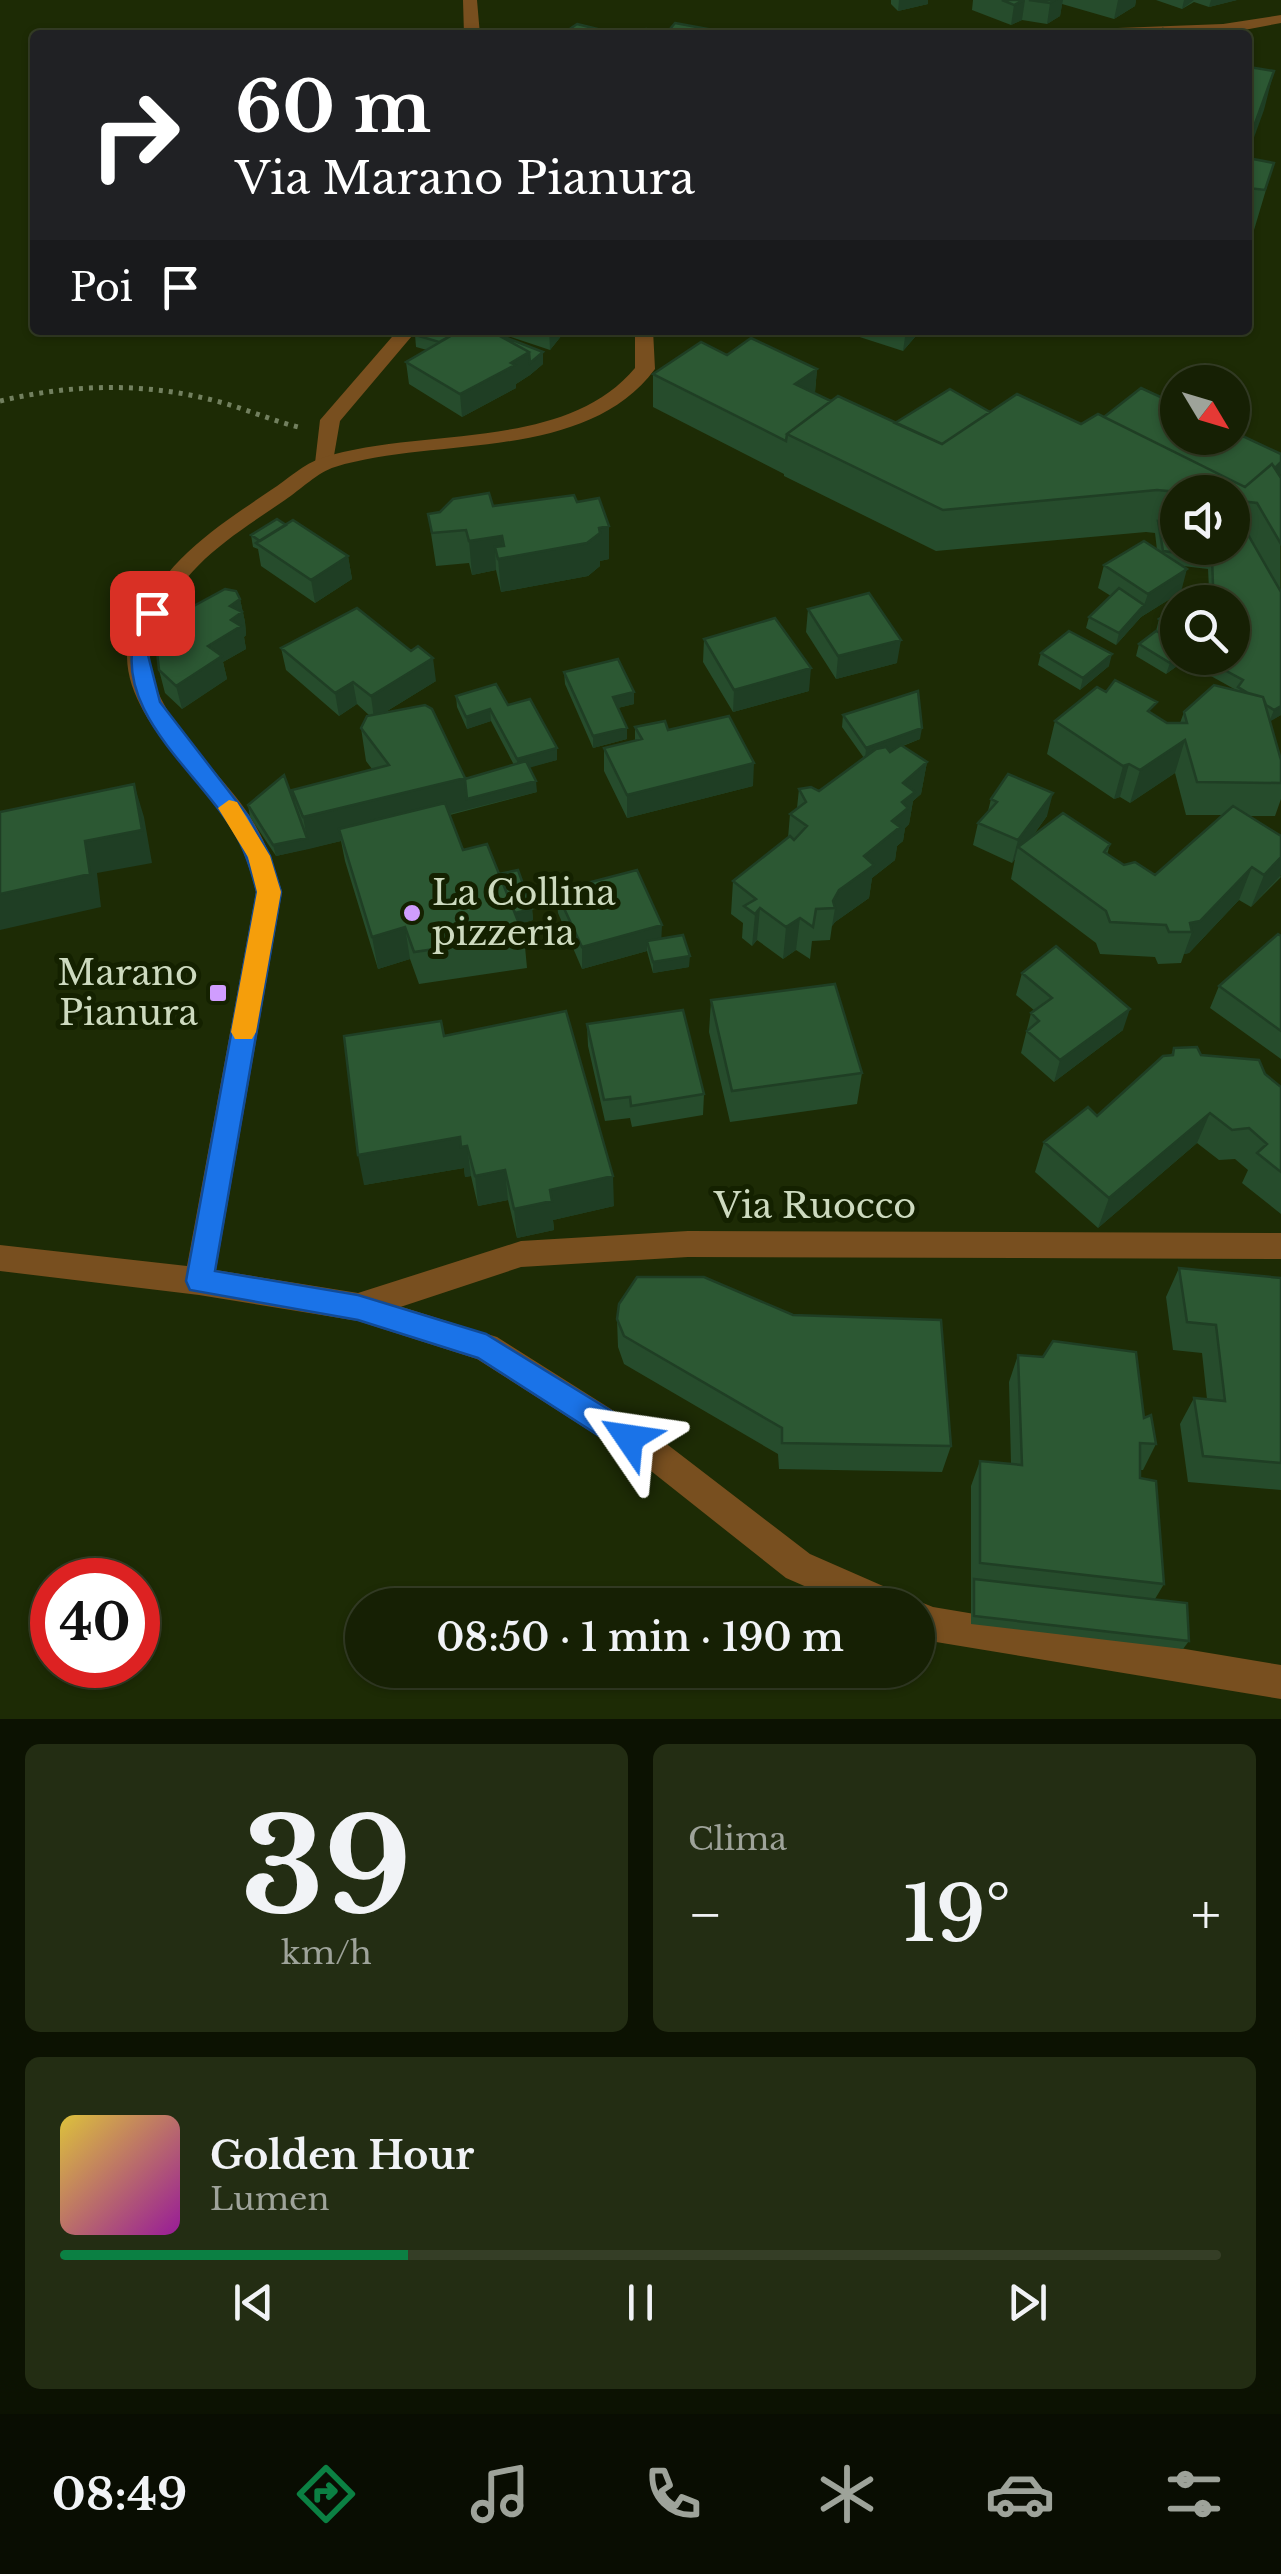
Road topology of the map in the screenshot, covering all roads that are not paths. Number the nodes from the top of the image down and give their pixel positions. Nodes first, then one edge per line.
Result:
1 (470, 0) edge
2 (1281, 19) edge
3 (472, 30) edge
4 (1223, 30) edge
5 (404, 335) edge
6 (644, 335) edge
7 (325, 463) junction
8 (1281, 1246) edge
9 (0, 1258) edge
10 (199, 1281) junction
11 (358, 1307) junction
12 (849, 1588) edge
13 (935, 1625) edge
14 (1281, 1682) edge

1 - 3 street
2 - 4 street
5 - 7 street
6 - 7 street
7 - 10 street
8 - 11 street, Via Ruocco
9 - 10 street
10 - 11 street
11 - 12 street
13 - 14 street

